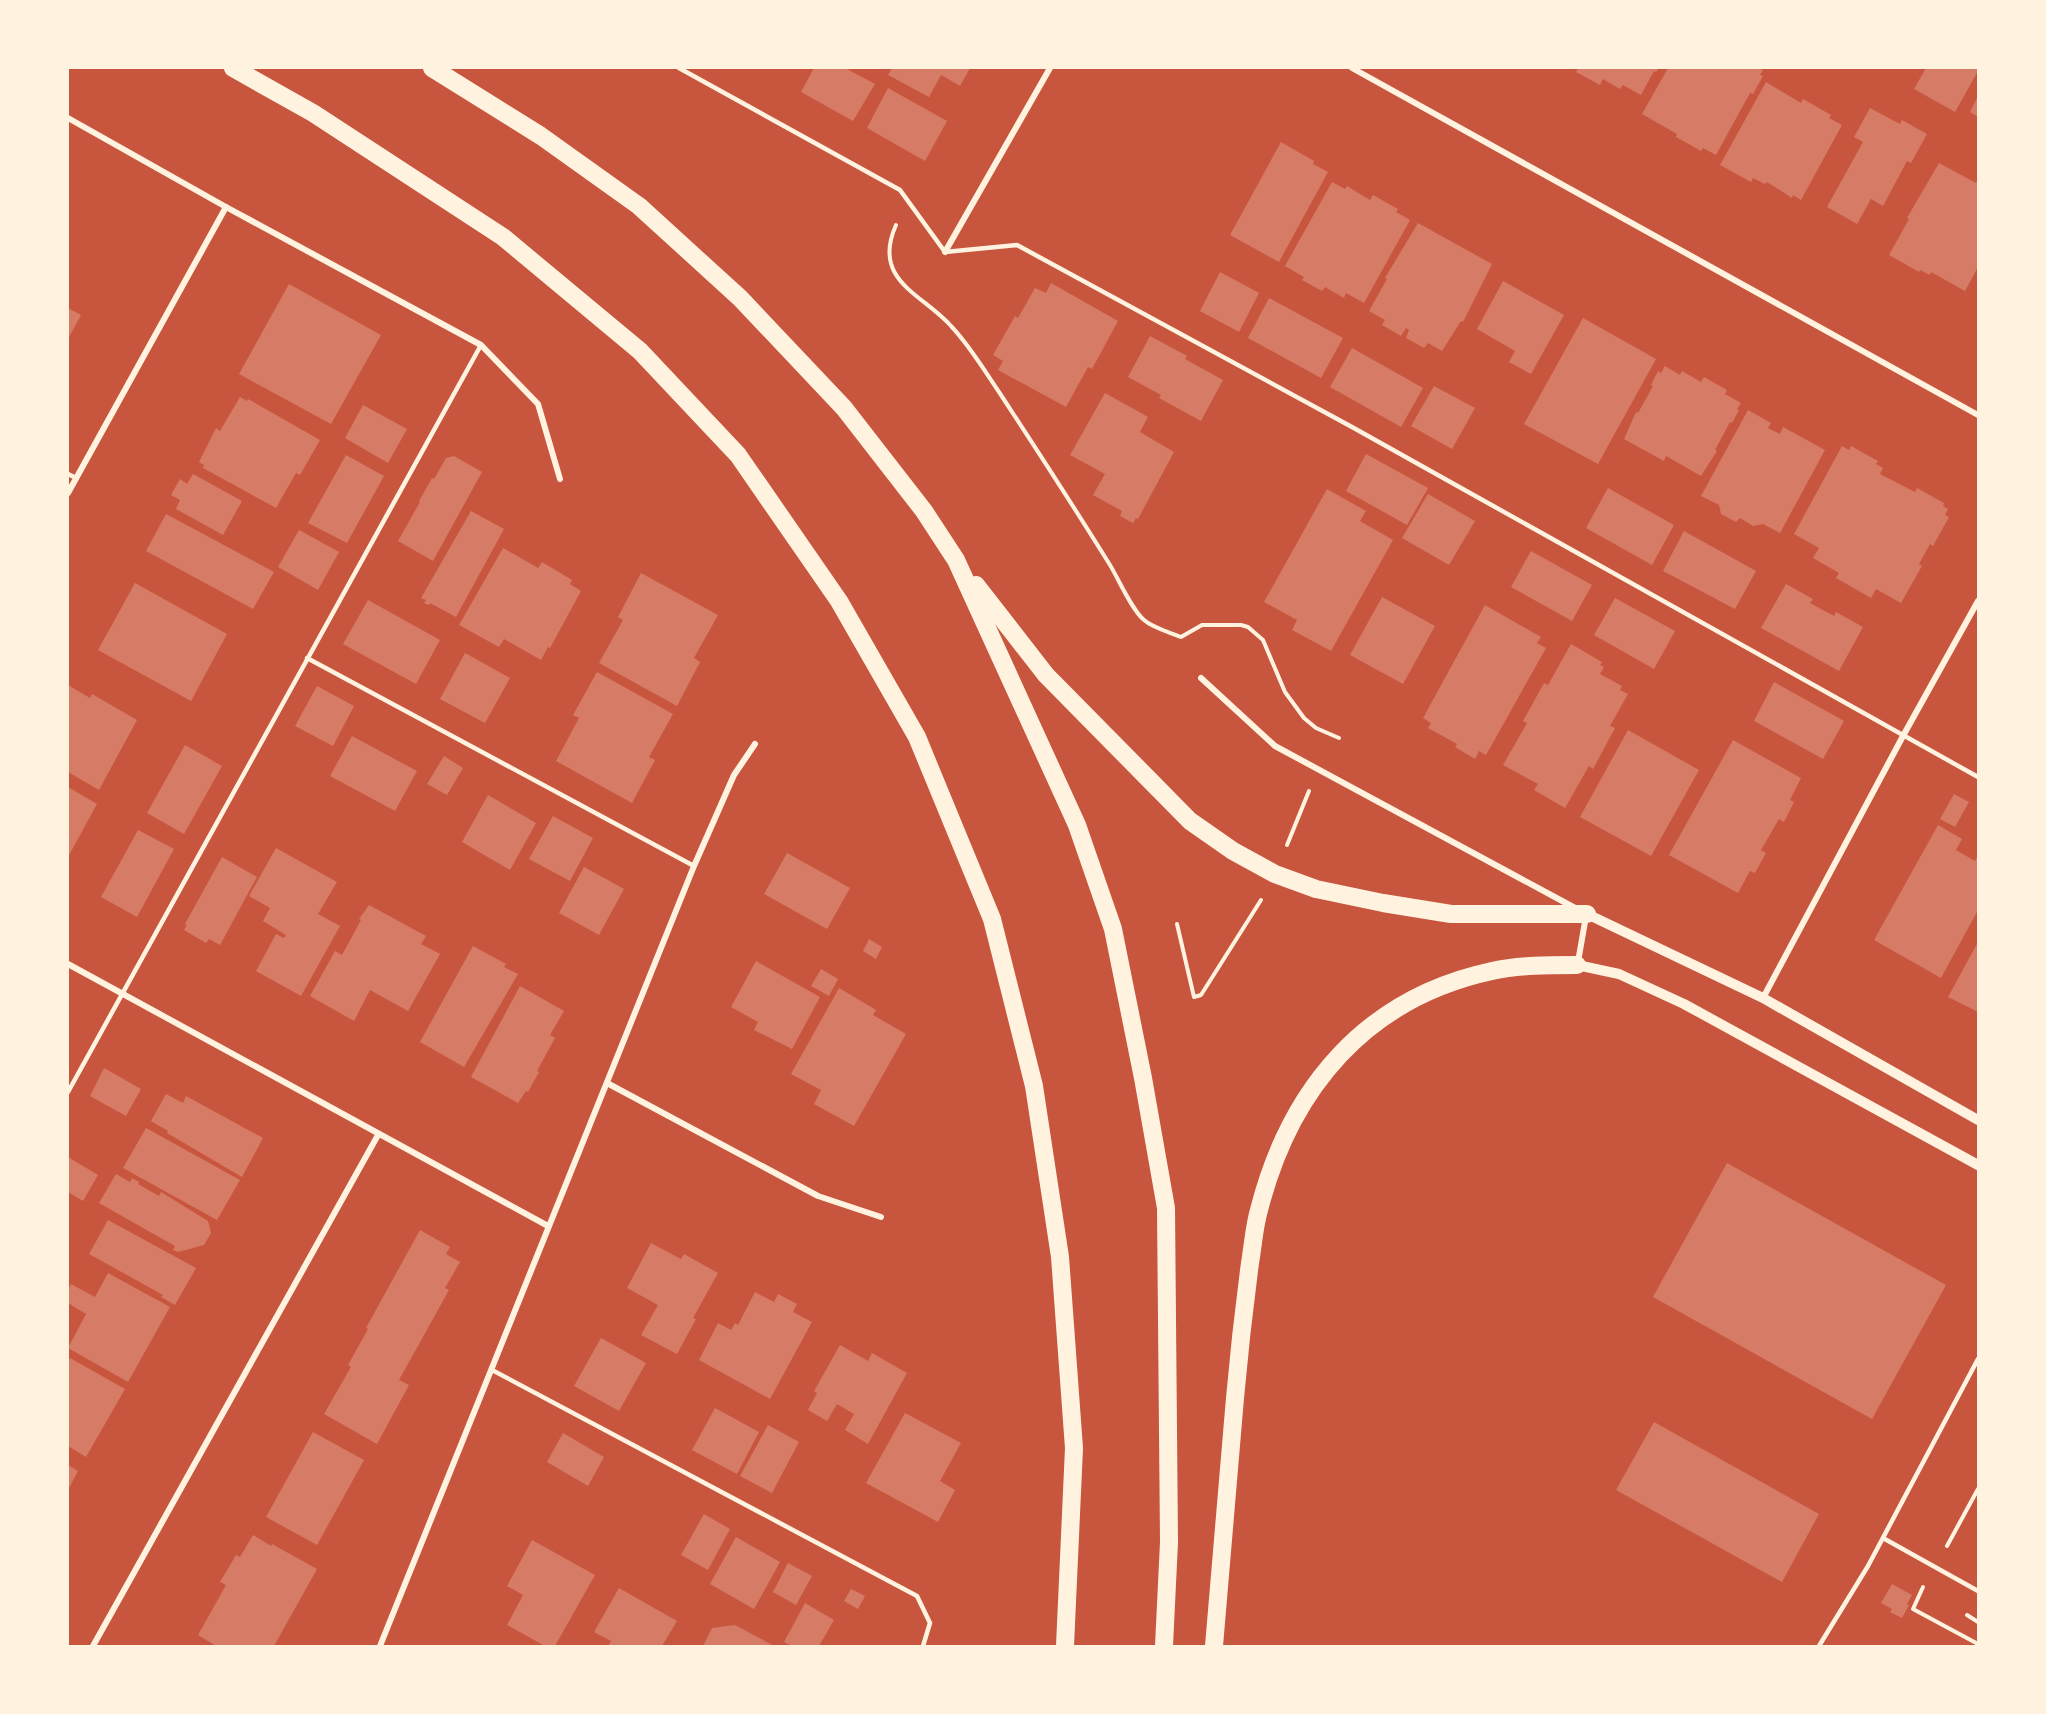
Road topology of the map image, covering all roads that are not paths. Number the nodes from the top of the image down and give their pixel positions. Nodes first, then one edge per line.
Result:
1 (233, 68) edge
2 (432, 68) edge
3 (679, 68) edge
4 (1050, 68) edge
5 (1352, 68) edge
6 (68, 118) edge
7 (226, 207) junction
8 (945, 252) junction
9 (481, 345) junction
10 (1978, 415) edge
11 (68, 474) edge
12 (76, 478) junction
13 (560, 479) dead end
14 (68, 493) edge
15 (956, 560) junction
16 (1978, 601) edge
17 (307, 658) junction
18 (1201, 678) dead end
19 (1903, 736) junction
20 (755, 744) dead end
21 (1978, 777) edge
22 (694, 866) junction
23 (1587, 914) junction
24 (68, 964) edge
25 (1578, 965) junction
26 (122, 994) junction
27 (1763, 998) junction
28 (607, 1083) junction
29 (68, 1092) edge
30 (1978, 1120) edge
31 (378, 1135) junction
32 (1978, 1165) edge
33 (882, 1217) dead end
34 (548, 1226) junction
35 (1978, 1359) edge
36 (492, 1370) junction
37 (1883, 1538) junction
38 (1978, 1591) edge
39 (93, 1647) edge
40 (380, 1647) edge
41 (923, 1647) edge
42 (1065, 1647) edge
43 (1164, 1647) edge
44 (1214, 1647) edge
45 (1819, 1647) edge

1 - 42 highway
2 - 15 highway
3 - 8 lane
4 - 8 street
5 - 10 street
6 - 7 street
7 - 9 street
7 - 12 street
8 - 19 lane
9 - 13 street
9 - 17 lane
11 - 12 lane
12 - 14 street
15 - 23 highway
15 - 43 highway
16 - 19 street
17 - 22 lane
17 - 26 lane
18 - 23 street
19 - 21 lane
19 - 27 street
20 - 22 street
22 - 28 street
23 - 25 street
23 - 27 street
24 - 26 street
25 - 32 street
25 - 44 highway
26 - 29 lane
26 - 31 street
27 - 30 street
28 - 33 street
28 - 34 street
31 - 34 street
31 - 39 street
34 - 36 street
35 - 37 lane
36 - 40 street
36 - 41 lane
37 - 38 lane
37 - 45 lane

